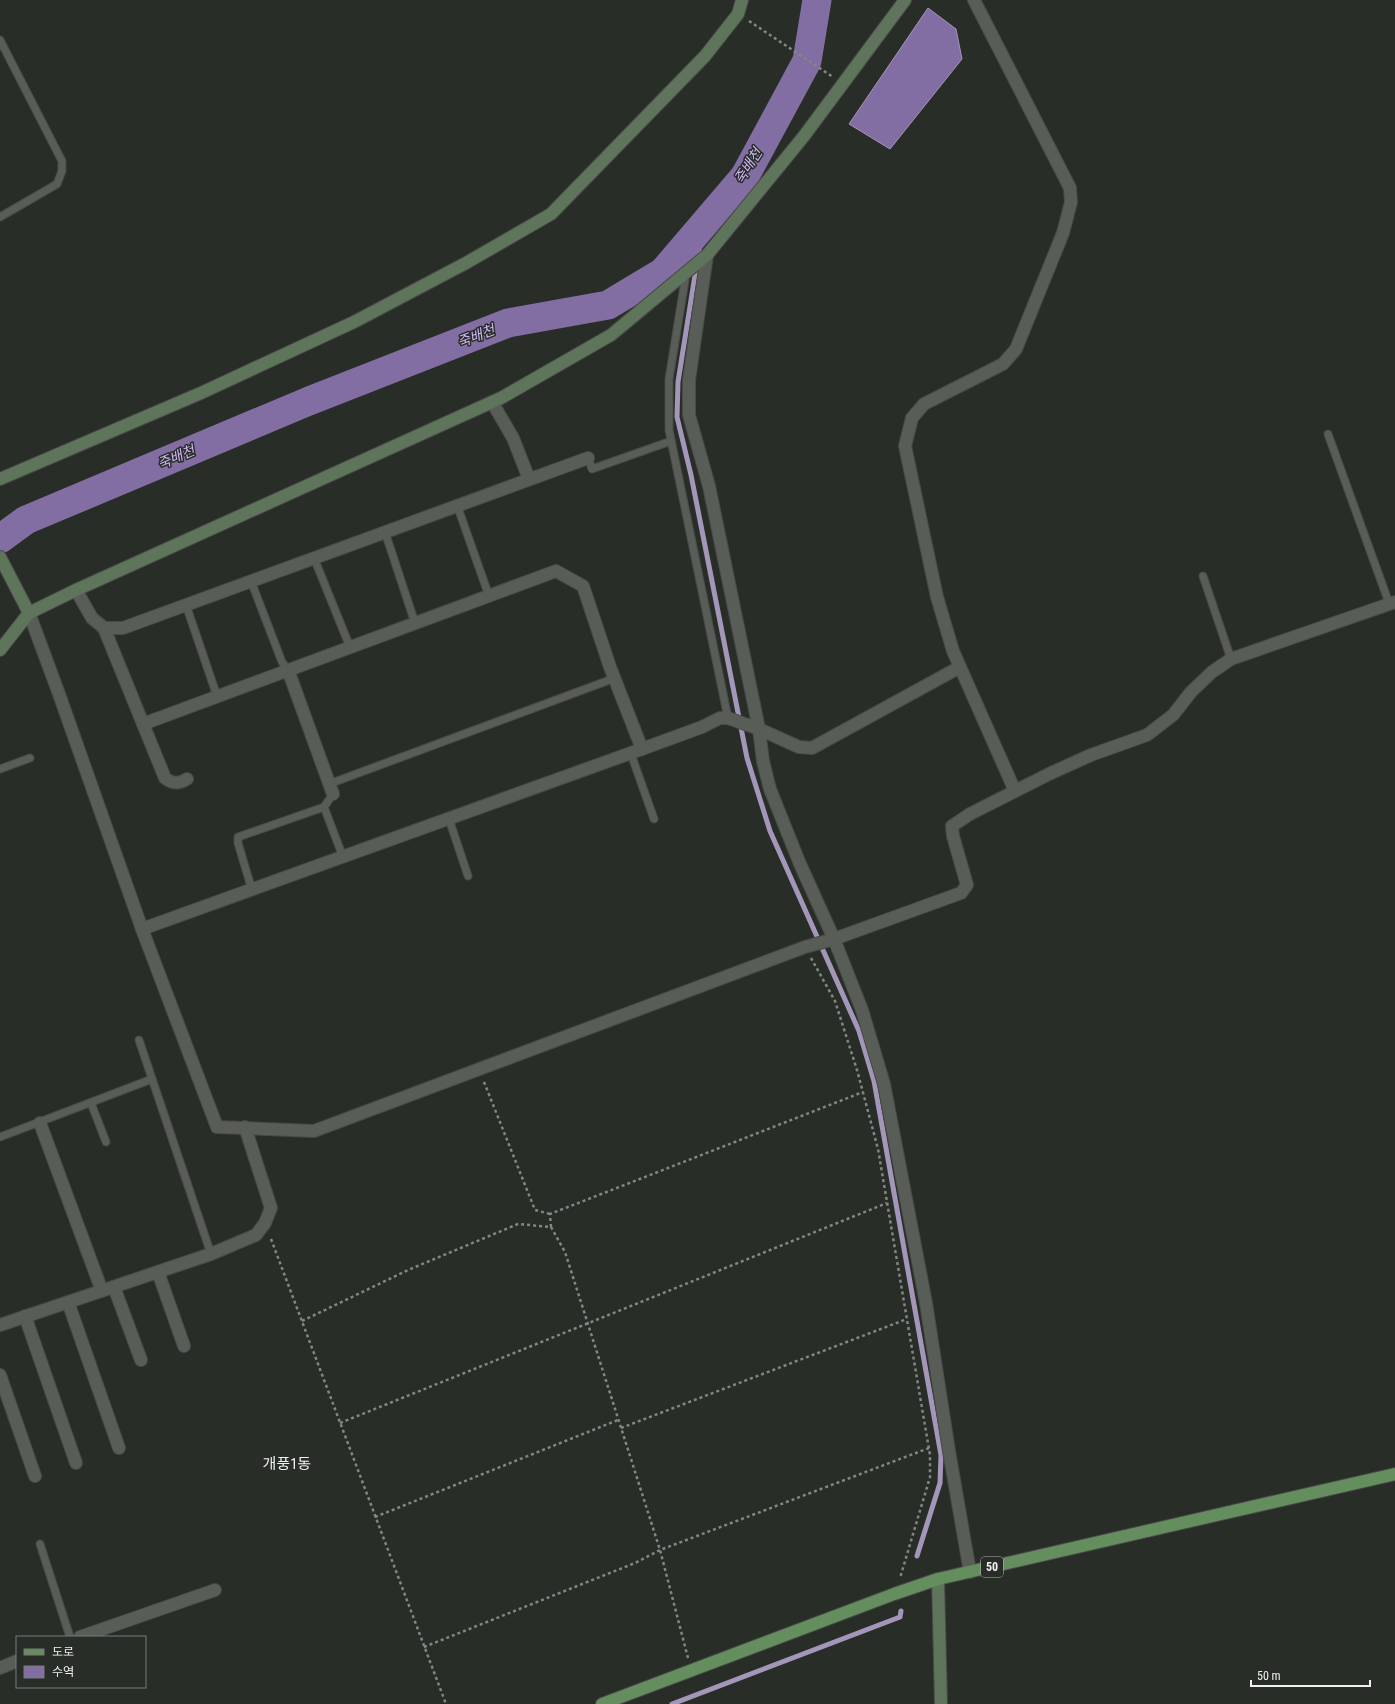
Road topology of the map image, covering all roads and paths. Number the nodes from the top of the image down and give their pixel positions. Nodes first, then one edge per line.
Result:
1 (742, 0) edge
2 (905, 0) edge
3 (974, 0) edge
4 (746, 19) dead end
5 (0, 40) edge
6 (830, 75) dead end
7 (0, 217) edge
8 (706, 256) junction
9 (686, 272) junction
10 (492, 402) junction
11 (1328, 434) dead end
12 (671, 441) junction
13 (588, 458) joint
14 (0, 479) edge
15 (529, 479) junction
16 (457, 505) junction
17 (385, 532) junction
18 (0, 557) edge
19 (314, 558) junction
20 (1203, 576) dead end
21 (250, 581) junction
22 (76, 590) junction
23 (489, 596) junction
24 (1392, 602) edge
25 (186, 605) junction
26 (29, 613) junction
27 (416, 623) junction
28 (104, 628) junction
29 (350, 647) junction
30 (0, 650) edge
31 (1231, 659) junction
32 (960, 667) junction
33 (288, 670) junction
34 (614, 678) junction
35 (217, 696) junction
36 (728, 718) junction
37 (143, 724) junction
38 (757, 728) junction
39 (637, 752) junction
40 (30, 758) dead end
41 (0, 769) edge
42 (187, 779) dead end
43 (331, 789) junction
44 (1015, 791) junction
45 (324, 807) junction
46 (449, 819) junction
47 (654, 819) dead end
48 (342, 857) junction
49 (468, 876) dead end
50 (252, 890) junction
51 (142, 929) junction
52 (831, 939) junction
53 (809, 946) junction
54 (139, 1040) dead end
55 (479, 1069) junction
56 (152, 1079) junction
57 (863, 1092) junction
58 (91, 1103) junction
59 (40, 1123) junction
60 (245, 1127) junction
61 (0, 1137) edge
62 (106, 1142) dead end
63 (887, 1204) junction
64 (550, 1214) junction
65 (265, 1223) junction
66 (551, 1227) junction
67 (211, 1254) junction
68 (158, 1272) junction
69 (114, 1287) junction
70 (102, 1291) junction
71 (68, 1302) junction
72 (25, 1316) junction
73 (907, 1319) junction
74 (302, 1321) junction
75 (588, 1323) junction
76 (0, 1325) edge
77 (184, 1346) dead end
78 (141, 1360) dead end
79 (0, 1375) edge
80 (618, 1420) junction
81 (340, 1424) junction
82 (621, 1428) junction
83 (119, 1448) dead end
84 (929, 1448) junction
85 (76, 1463) dead end
86 (1395, 1474) edge
87 (36, 1476) dead end
88 (375, 1517) junction
89 (40, 1544) dead end
90 (660, 1550) junction
91 (970, 1572) junction
92 (938, 1579) junction
93 (215, 1590) dead end
94 (894, 1594) junction
95 (70, 1636) edge
96 (83, 1636) edge
97 (424, 1647) junction
98 (16, 1661) edge
99 (0, 1668) edge
100 (691, 1670) junction
101 (446, 1704) edge
102 (602, 1704) edge
103 (941, 1704) edge

1 - 14 street
2 - 8 street
3 - 32 street
4 - 6 path
5 - 7 lane
8 - 9 street
8 - 38 street
9 - 10 street
9 - 12 lane
10 - 15 street
10 - 22 street
11 - 24 lane
12 - 13 lane
12 - 36 lane
13 - 15 street
15 - 16 street
16 - 17 street
16 - 23 lane
17 - 19 street
17 - 27 lane
18 - 26 street
19 - 21 street
19 - 29 lane
20 - 31 lane
21 - 25 street
21 - 33 lane
22 - 26 street
22 - 28 street
23 - 27 street
23 - 34 street
24 - 31 street
25 - 28 street
25 - 35 lane
26 - 30 street
26 - 51 street
27 - 29 street
28 - 37 street
29 - 33 street
31 - 44 street
32 - 38 street
32 - 44 street
33 - 35 street
33 - 43 street
34 - 39 street
34 - 43 lane
35 - 37 street
36 - 38 street
36 - 39 street
37 - 42 street
38 - 52 street
39 - 46 street
39 - 47 lane
40 - 41 lane
43 - 45 lane
44 - 52 street
45 - 48 lane
45 - 50 lane
46 - 48 street
46 - 49 lane
48 - 50 street
50 - 51 street
51 - 60 street
52 - 53 street
52 - 91 street
53 - 55 street
53 - 57 path
54 - 56 lane
55 - 60 street
55 - 64 path
56 - 58 lane
56 - 67 lane
57 - 63 path
57 - 64 path
58 - 59 lane
58 - 62 lane
59 - 61 lane
59 - 70 street
60 - 65 street
63 - 73 path
63 - 75 path
64 - 66 path
65 - 67 street
65 - 74 path
66 - 74 path
66 - 75 path
67 - 68 street
68 - 69 street
68 - 77 street
69 - 70 street
69 - 78 street
70 - 71 street
71 - 72 street
71 - 83 street
72 - 76 street
72 - 85 street
73 - 82 path
73 - 84 path
74 - 81 path
75 - 80 path
75 - 81 path
79 - 87 street
80 - 82 path
80 - 88 path
81 - 88 path
82 - 90 path
84 - 90 path
84 - 94 path
86 - 91 main road, 50
88 - 97 path
89 - 95 lane
90 - 97 path
90 - 100 path
91 - 92 main road, 50
92 - 94 main road, 50
92 - 103 street
93 - 96 street
94 - 100 main road, 50
97 - 101 path
98 - 99 street
100 - 102 main road, 50

